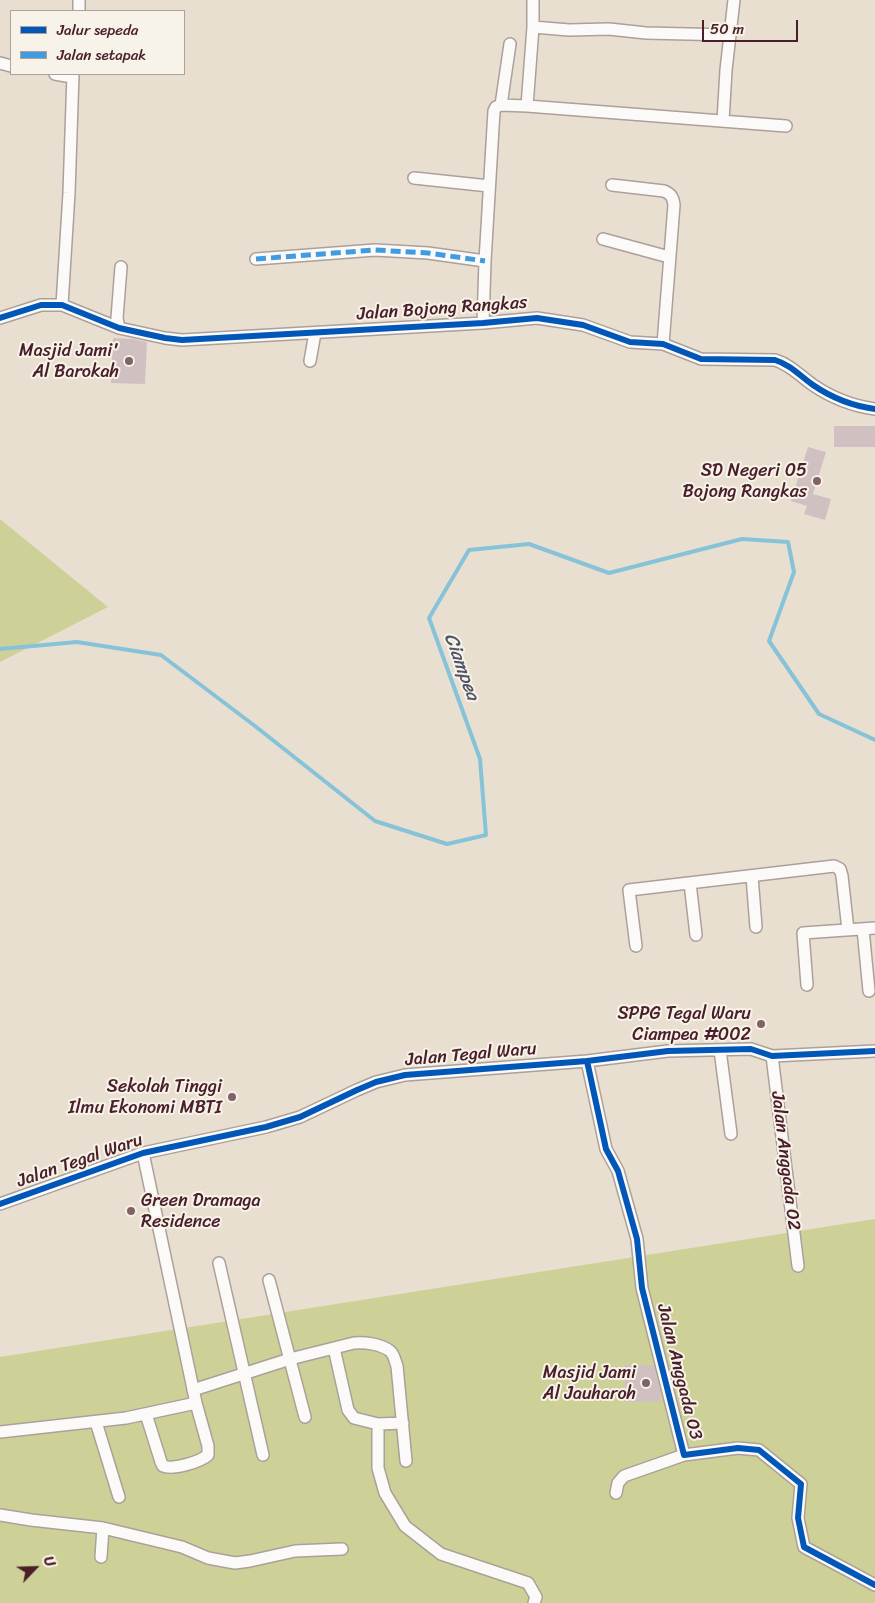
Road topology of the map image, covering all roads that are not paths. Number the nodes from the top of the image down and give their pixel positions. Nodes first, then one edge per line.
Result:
1 (533, 0) edge
2 (734, 0) edge
3 (533, 27) junction
4 (730, 35) junction
5 (510, 44) dead end
6 (73, 75) edge
7 (501, 105) junction
8 (527, 106) junction
9 (723, 121) junction
10 (786, 126) dead end
11 (414, 178) dead end
12 (612, 185) dead end
13 (490, 186) junction
14 (603, 239) dead end
15 (669, 257) junction
16 (256, 259) dead end
17 (485, 260) junction
18 (121, 267) dead end
19 (62, 305) junction
20 (0, 318) edge
21 (483, 323) junction
22 (119, 328) junction
23 (315, 332) junction
24 (663, 344) junction
25 (310, 361) dead end
26 (875, 409) edge
27 (752, 876) junction
28 (690, 883) junction
29 (756, 927) dead end
30 (869, 928) edge
31 (848, 930) junction
32 (696, 935) dead end
33 (636, 946) dead end
34 (807, 985) dead end
35 (869, 991) dead end
36 (720, 1050) junction
37 (875, 1050) edge
38 (772, 1056) junction
39 (588, 1061) junction
40 (731, 1134) dead end
41 (144, 1153) junction
42 (0, 1204) edge
43 (218, 1263) dead end
44 (798, 1266) dead end
45 (269, 1280) dead end
46 (334, 1348) junction
47 (290, 1359) junction
48 (244, 1375) junction
49 (193, 1390) junction
50 (196, 1403) junction
51 (146, 1414) junction
52 (305, 1417) dead end
53 (96, 1422) junction
54 (402, 1423) junction
55 (378, 1424) junction
56 (0, 1432) edge
57 (263, 1455) dead end
58 (684, 1455) junction
59 (406, 1461) dead end
60 (616, 1493) dead end
61 (119, 1497) dead end
62 (0, 1515) edge
63 (103, 1528) junction
64 (342, 1549) dead end
65 (101, 1557) dead end
66 (875, 1585) edge
67 (534, 1603) edge

1 - 3 street
2 - 4 street
3 - 4 street
3 - 8 street
4 - 9 street
5 - 7 street
6 - 19 street
7 - 8 street
7 - 13 street
8 - 9 street
9 - 10 street
11 - 13 street
12 - 15 street
13 - 17 street
14 - 15 street
15 - 24 street
16 - 17 street
17 - 21 street
18 - 22 street
19 - 20 street, Jalan Bojong Rangkas
19 - 22 street, Jalan Bojong Rangkas
21 - 23 street, Jalan Bojong Rangkas
21 - 24 street, Jalan Bojong Rangkas
22 - 23 street, Jalan Bojong Rangkas
23 - 25 street
24 - 26 street, Jalan Bojong Rangkas
27 - 28 street
27 - 29 street
27 - 31 street
28 - 32 street
28 - 33 street
30 - 31 street
30 - 35 street
31 - 34 street
36 - 38 street, Jalan Tegal Waru
36 - 39 street, Jalan Tegal Waru
36 - 40 street
37 - 38 street, Jalan Tegal Waru
38 - 44 street, Jalan Anggada 02
39 - 41 street, Jalan Tegal Waru
39 - 58 street, Jalan Anggada 03
41 - 42 street, Jalan Tegal Waru
41 - 49 street
43 - 48 street
45 - 47 street
46 - 47 street
46 - 54 street
46 - 55 street
47 - 48 street
47 - 52 street
48 - 49 street
48 - 57 street
49 - 50 street
50 - 51 street
50 - 51 street
51 - 53 street
53 - 56 street
53 - 61 street
54 - 55 street
54 - 59 street
55 - 67 street
58 - 60 street
58 - 66 street, Jalan Anggada 03
62 - 63 street
63 - 64 street
63 - 65 street

